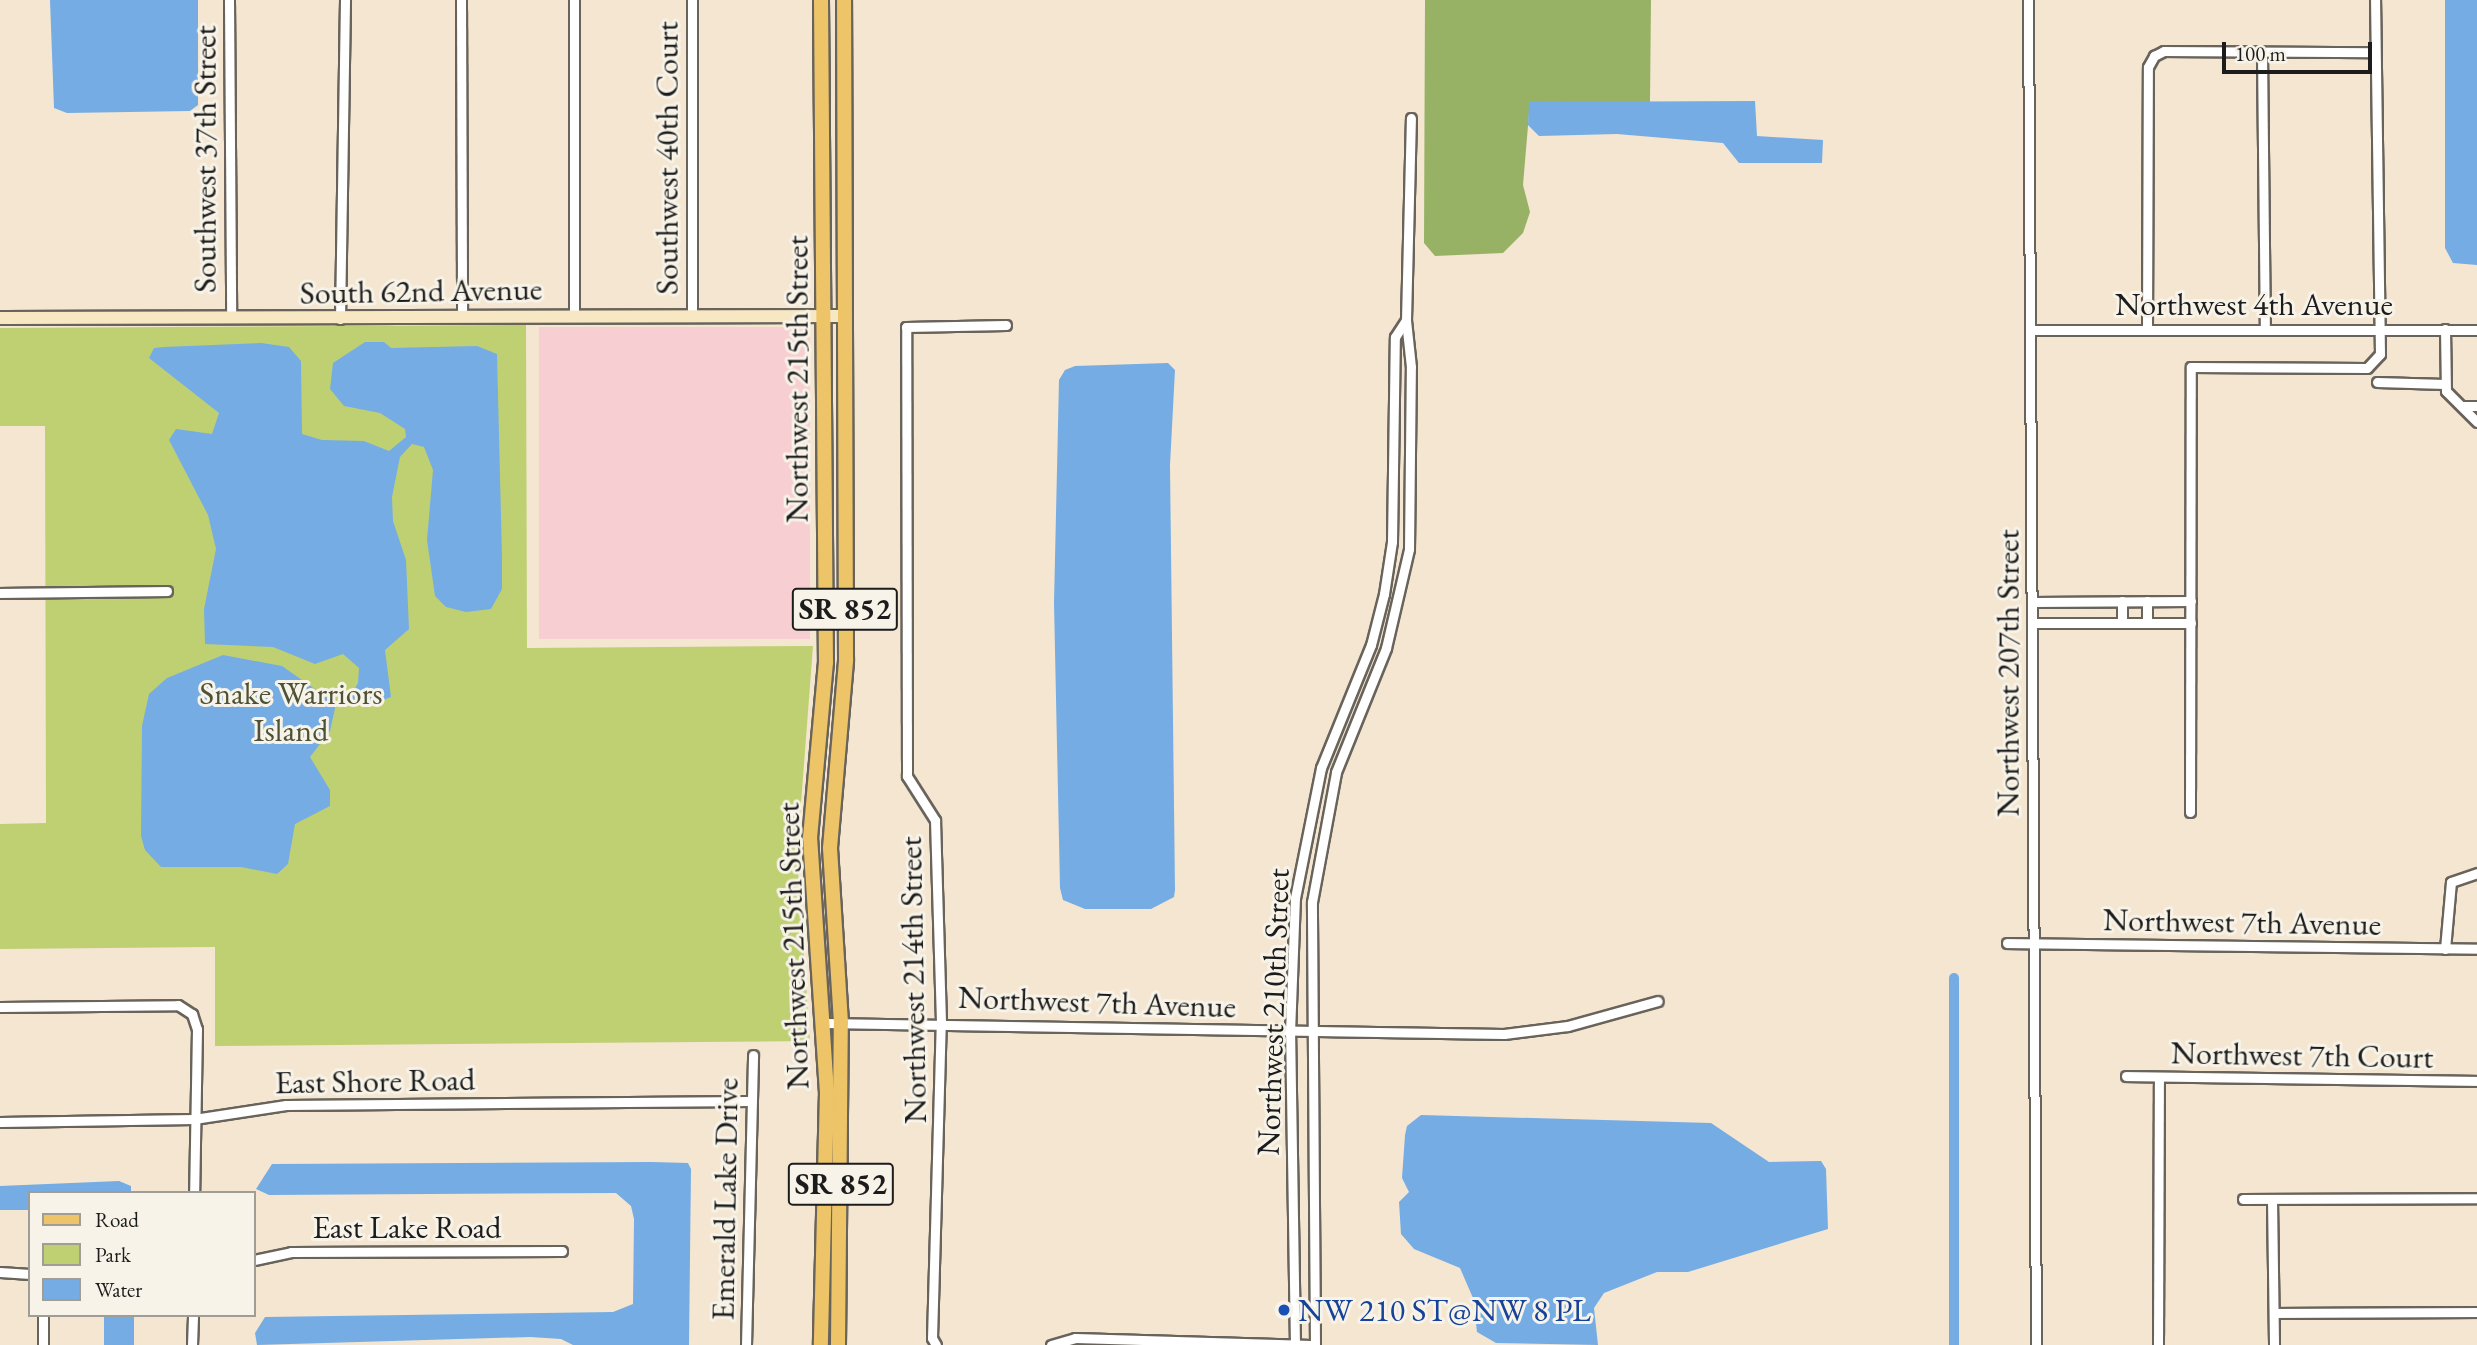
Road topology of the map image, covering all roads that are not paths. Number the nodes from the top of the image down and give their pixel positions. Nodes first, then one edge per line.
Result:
1 (229, 0) edge
2 (345, 0) edge
3 (460, 0) edge
4 (574, 0) edge
5 (692, 0) edge
6 (821, 0) edge
7 (844, 0) edge
8 (2028, 0) edge
9 (2375, 0) edge
10 (2375, 52) junction
11 (2262, 53) junction
12 (1411, 118) dead end
13 (574, 315) junction
14 (462, 316) junction
15 (692, 316) junction
16 (827, 316) junction
17 (844, 316) junction
18 (0, 318) edge
19 (231, 318) junction
20 (340, 319) junction
21 (1406, 320) junction
22 (1006, 325) dead end
23 (2147, 327) junction
24 (2264, 328) junction
25 (2379, 328) junction
26 (2445, 329) junction
27 (2031, 330) junction
28 (2477, 330) edge
29 (2377, 382) dead end
30 (2445, 384) junction
31 (2462, 406) junction
32 (2477, 406) edge
33 (2477, 422) edge
34 (167, 591) dead end
35 (0, 593) edge
36 (2122, 601) junction
37 (2147, 601) junction
38 (2191, 601) junction
39 (2032, 602) junction
40 (2032, 623) junction
41 (2122, 623) junction
42 (2147, 623) junction
43 (2190, 623) junction
44 (2190, 812) dead end
45 (2477, 873) edge
46 (2007, 943) dead end
47 (2032, 944) junction
48 (2445, 949) junction
49 (2477, 949) edge
50 (1658, 1001) dead end
51 (0, 1007) edge
52 (941, 1022) junction
53 (825, 1023) junction
54 (841, 1023) junction
55 (1312, 1031) junction
56 (1290, 1033) junction
57 (753, 1055) dead end
58 (2126, 1076) dead end
59 (2159, 1077) junction
60 (2477, 1081) edge
61 (751, 1101) junction
62 (194, 1119) junction
63 (0, 1122) edge
64 (194, 1191) edge
65 (2477, 1198) edge
66 (2243, 1199) dead end
67 (2272, 1199) junction
68 (562, 1251) dead end
69 (256, 1260) edge
70 (0, 1272) edge
71 (28, 1274) edge
72 (2274, 1312) junction
73 (2477, 1312) edge
74 (43, 1317) edge
75 (193, 1317) edge
76 (1149, 1342) edge
77 (1163, 1342) edge
78 (43, 1345) edge
79 (192, 1345) edge
80 (746, 1345) edge
81 (821, 1345) edge
82 (838, 1345) edge
83 (936, 1345) edge
84 (1051, 1345) edge
85 (1295, 1345) edge
86 (1313, 1345) edge
87 (2036, 1345) edge
88 (2158, 1345) edge
89 (2274, 1345) edge

1 - 19 street, Southwest 37th Street
2 - 20 street
3 - 14 street
4 - 13 street
5 - 15 street, Southwest 40th Court
6 - 16 main road, Northwest 215th Street / SR 852
7 - 17 main road, Northwest 215th Street / SR 852
8 - 27 street, Northwest 207th Street
9 - 10 street
10 - 11 street
10 - 25 street
11 - 23 street
11 - 24 street
12 - 21 street, Northwest 210th Street
13 - 14 street, South 62nd Avenue
13 - 15 street, South 62nd Avenue
14 - 20 street, South 62nd Avenue
15 - 16 street, South 62nd Avenue
16 - 17 street, South 62nd Avenue
16 - 53 main road, Northwest 215th Street / SR 852
17 - 54 main road, Northwest 215th Street / SR 852
18 - 19 street, South 62nd Avenue
19 - 20 street, South 62nd Avenue
21 - 55 street, Northwest 210th Street
21 - 56 street, Northwest 210th Street
22 - 52 street, Northwest 214th Street
23 - 24 street, Northwest 4th Avenue
23 - 27 street, Northwest 4th Avenue
24 - 25 street, Northwest 4th Avenue
25 - 26 street, Northwest 4th Avenue
25 - 38 street
26 - 28 street, Northwest 4th Avenue
26 - 30 street
27 - 39 street, Northwest 207th Street
29 - 30 street
30 - 31 street
31 - 32 street
31 - 33 street
34 - 35 street
36 - 37 street
36 - 39 street
36 - 41 street
37 - 38 street
37 - 42 street
38 - 43 street
39 - 40 street, Northwest 207th Street
40 - 41 street
40 - 47 street, Northwest 207th Street
41 - 42 street
42 - 43 street
43 - 44 street
45 - 48 street
46 - 47 street, Northwest 7th Avenue
47 - 48 street, Northwest 7th Avenue
47 - 87 street, Northwest 207th Street
48 - 49 street, Northwest 7th Avenue
50 - 55 street, Northwest 7th Avenue
51 - 62 street
52 - 54 street, Northwest 7th Avenue
52 - 56 street, Northwest 7th Avenue
52 - 83 street, Northwest 214th Street
53 - 54 street, Northwest 7th Avenue
53 - 81 main road, Northwest 215th Street / SR 852
54 - 82 main road, Northwest 215th Street / SR 852
55 - 56 street, Northwest 7th Avenue
55 - 86 street, Northwest 210th Street
56 - 85 street, Northwest 210th Street
57 - 61 street, Emerald Lake Drive
58 - 59 street, Northwest 7th Court
59 - 60 street, Northwest 7th Court
59 - 88 street
61 - 62 street, East Shore Road
61 - 80 street, Emerald Lake Drive
62 - 63 street, East Shore Road
62 - 64 street
65 - 67 street
66 - 67 street
67 - 72 street
68 - 69 street, East Lake Road
70 - 71 street
72 - 73 street
72 - 89 street
74 - 78 street
75 - 79 street
76 - 77 street
76 - 84 street
77 - 85 street
85 - 86 street

